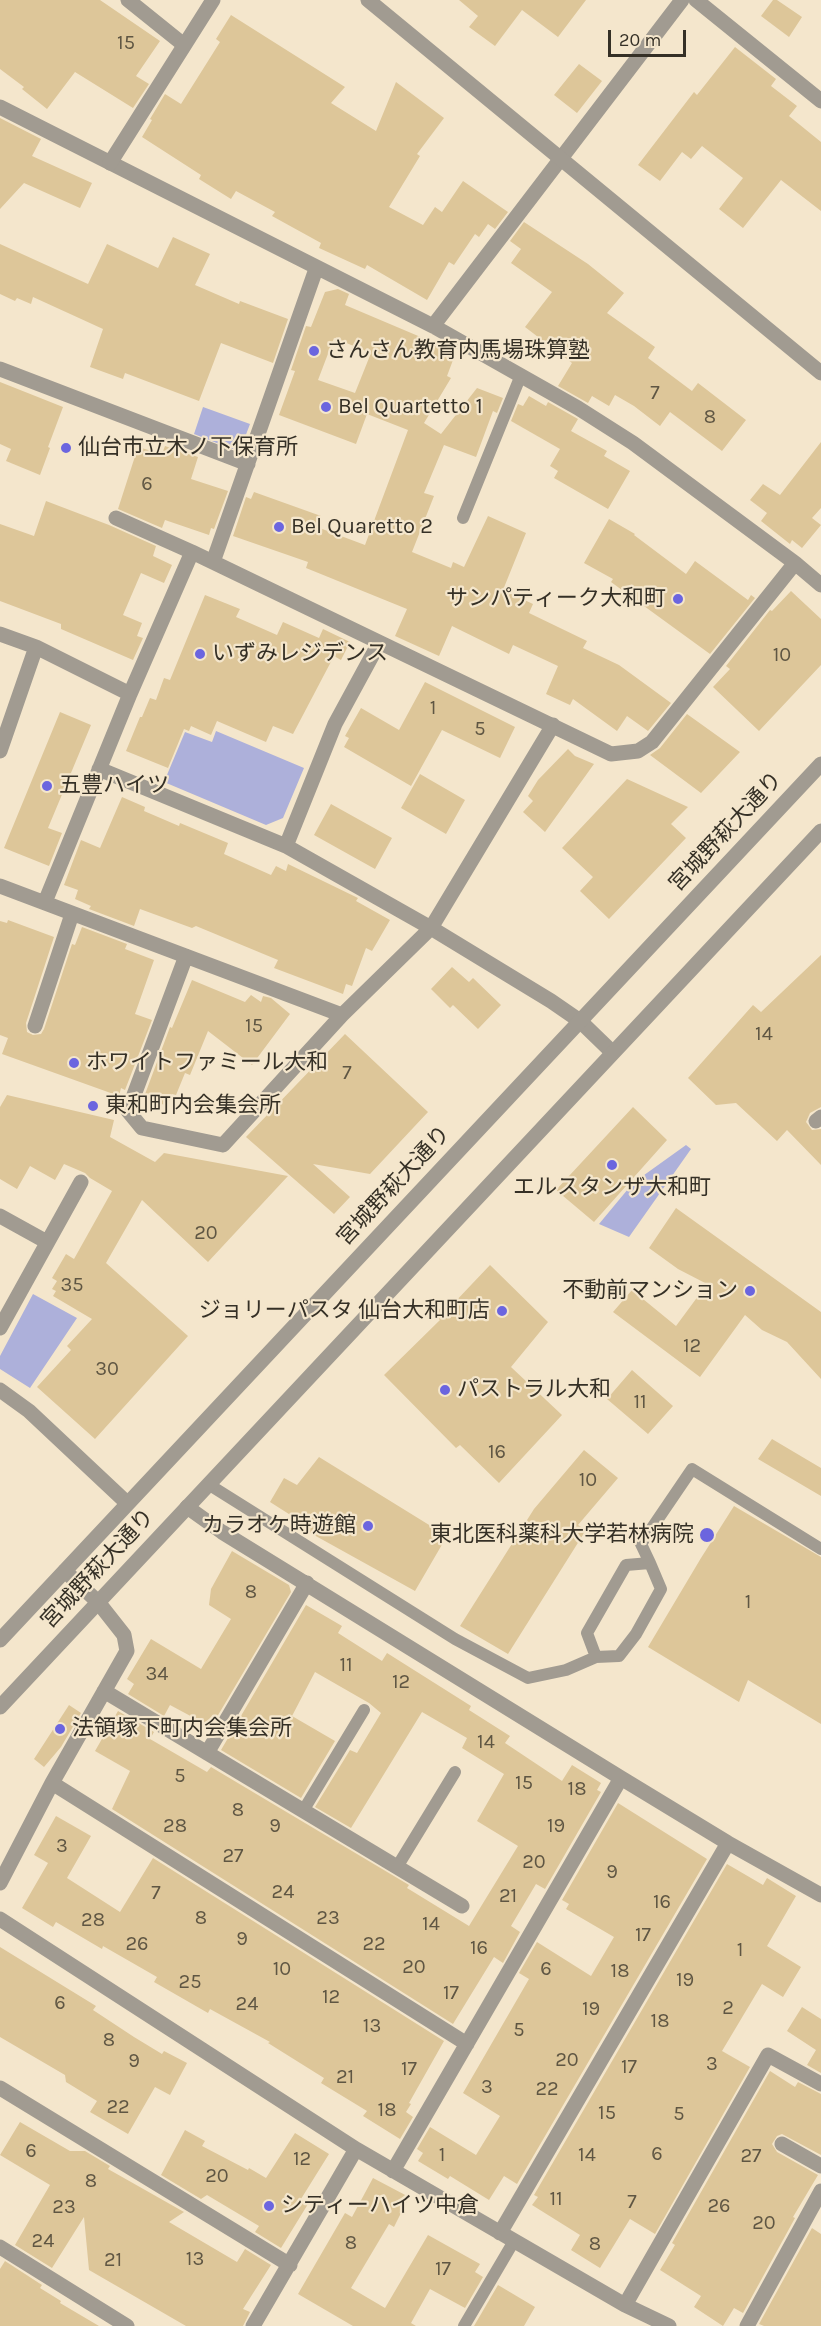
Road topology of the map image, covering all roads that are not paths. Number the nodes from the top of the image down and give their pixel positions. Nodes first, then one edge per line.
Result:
1 (128, 0) edge
2 (213, 0) edge
3 (368, 0) edge
4 (682, 0) edge
5 (696, 0) edge
6 (184, 45) junction
7 (821, 101) edge
8 (0, 107) edge
9 (561, 160) junction
10 (110, 163) junction
11 (316, 269) junction
12 (433, 326) junction
13 (0, 369) edge
14 (821, 373) edge
15 (521, 375) junction
16 (248, 464) junction
17 (116, 518) dead end
18 (463, 518) dead end
19 (192, 552) junction
20 (213, 562) junction
21 (795, 563) junction
22 (821, 585) edge
23 (0, 634) edge
24 (379, 643) junction
25 (36, 647) junction
26 (130, 694) junction
27 (553, 725) junction
28 (0, 751) edge
29 (821, 764) edge
30 (99, 769) junction
31 (821, 831) edge
32 (286, 846) junction
33 (0, 886) edge
34 (45, 902) junction
35 (72, 914) junction
36 (431, 928) junction
37 (186, 957) junction
38 (342, 1015) junction
39 (580, 1021) junction
40 (35, 1026) dead end
41 (612, 1052) junction
42 (81, 1182) dead end
43 (0, 1216) edge
44 (47, 1242) junction
45 (0, 1328) edge
46 (0, 1390) edge
47 (208, 1484) junction
48 (127, 1503) junction
49 (187, 1507) junction
50 (821, 1549) edge
51 (650, 1563) junction
52 (65, 1571) junction
53 (307, 1583) junction
54 (98, 1602) junction
55 (0, 1640) edge
56 (596, 1658) junction
57 (104, 1691) junction
58 (0, 1707) edge
59 (364, 1710) dead end
60 (207, 1753) junction
61 (455, 1772) dead end
62 (621, 1778) junction
63 (52, 1783) junction
64 (303, 1811) junction
65 (728, 1843) junction
66 (397, 1867) junction
67 (0, 1883) edge
68 (821, 1895) edge
69 (462, 1906) dead end
70 (0, 1919) edge
71 (467, 2044) junction
72 (821, 2084) edge
73 (0, 2088) edge
74 (782, 2144) dead end
75 (356, 2149) junction
76 (821, 2166) edge
77 (393, 2171) junction
78 (821, 2191) edge
79 (500, 2233) junction
80 (514, 2241) junction
81 (0, 2247) edge
82 (290, 2265) junction
83 (625, 2306) junction
84 (127, 2326) edge
85 (253, 2326) edge
86 (465, 2326) edge
87 (669, 2326) edge
88 (747, 2326) edge

1 - 6 street
2 - 6 street
3 - 9 street
4 - 9 street
5 - 7 street
6 - 10 street
8 - 10 street
9 - 12 street
9 - 14 street
10 - 11 street
11 - 12 street
11 - 16 street
12 - 15 street
13 - 16 street
15 - 18 lane
15 - 21 street
16 - 20 street
17 - 19 street
19 - 20 street
19 - 26 street
20 - 24 street
21 - 22 street
21 - 27 street
23 - 25 street
24 - 27 street
24 - 32 street
25 - 26 street
25 - 28 street
26 - 30 street
27 - 36 street
29 - 39 street, 宮城野萩大通り
30 - 32 street
30 - 34 street
31 - 41 street, 宮城野萩大通り
32 - 36 street
33 - 34 street
34 - 35 street
35 - 37 street
35 - 40 street
36 - 38 street
36 - 39 street
37 - 38 street
37 - 38 street
39 - 41 street
39 - 48 street, 宮城野萩大通り
41 - 47 street, 宮城野萩大通り
42 - 44 street
43 - 44 street
44 - 45 street
46 - 48 street
47 - 49 street, 宮城野萩大通り
47 - 56 lane
48 - 52 street, 宮城野萩大通り
49 - 53 street
49 - 54 street, 宮城野萩大通り
50 - 51 lane
51 - 56 lane
51 - 56 lane
52 - 54 street
52 - 55 street, 宮城野萩大通り
53 - 60 street
53 - 62 street
54 - 57 street
54 - 58 street, 宮城野萩大通り
57 - 60 street
57 - 63 street
59 - 64 lane
60 - 64 street
61 - 66 lane
62 - 65 street
62 - 71 street
63 - 67 street
63 - 71 street
64 - 66 street
65 - 68 street
65 - 79 street
66 - 69 street
70 - 75 street
71 - 77 street
72 - 83 street
73 - 82 street
74 - 76 street
75 - 77 street
75 - 82 street
77 - 79 street
78 - 88 street
79 - 80 street
80 - 83 street
80 - 86 lane
81 - 84 street
82 - 85 street
83 - 87 street

